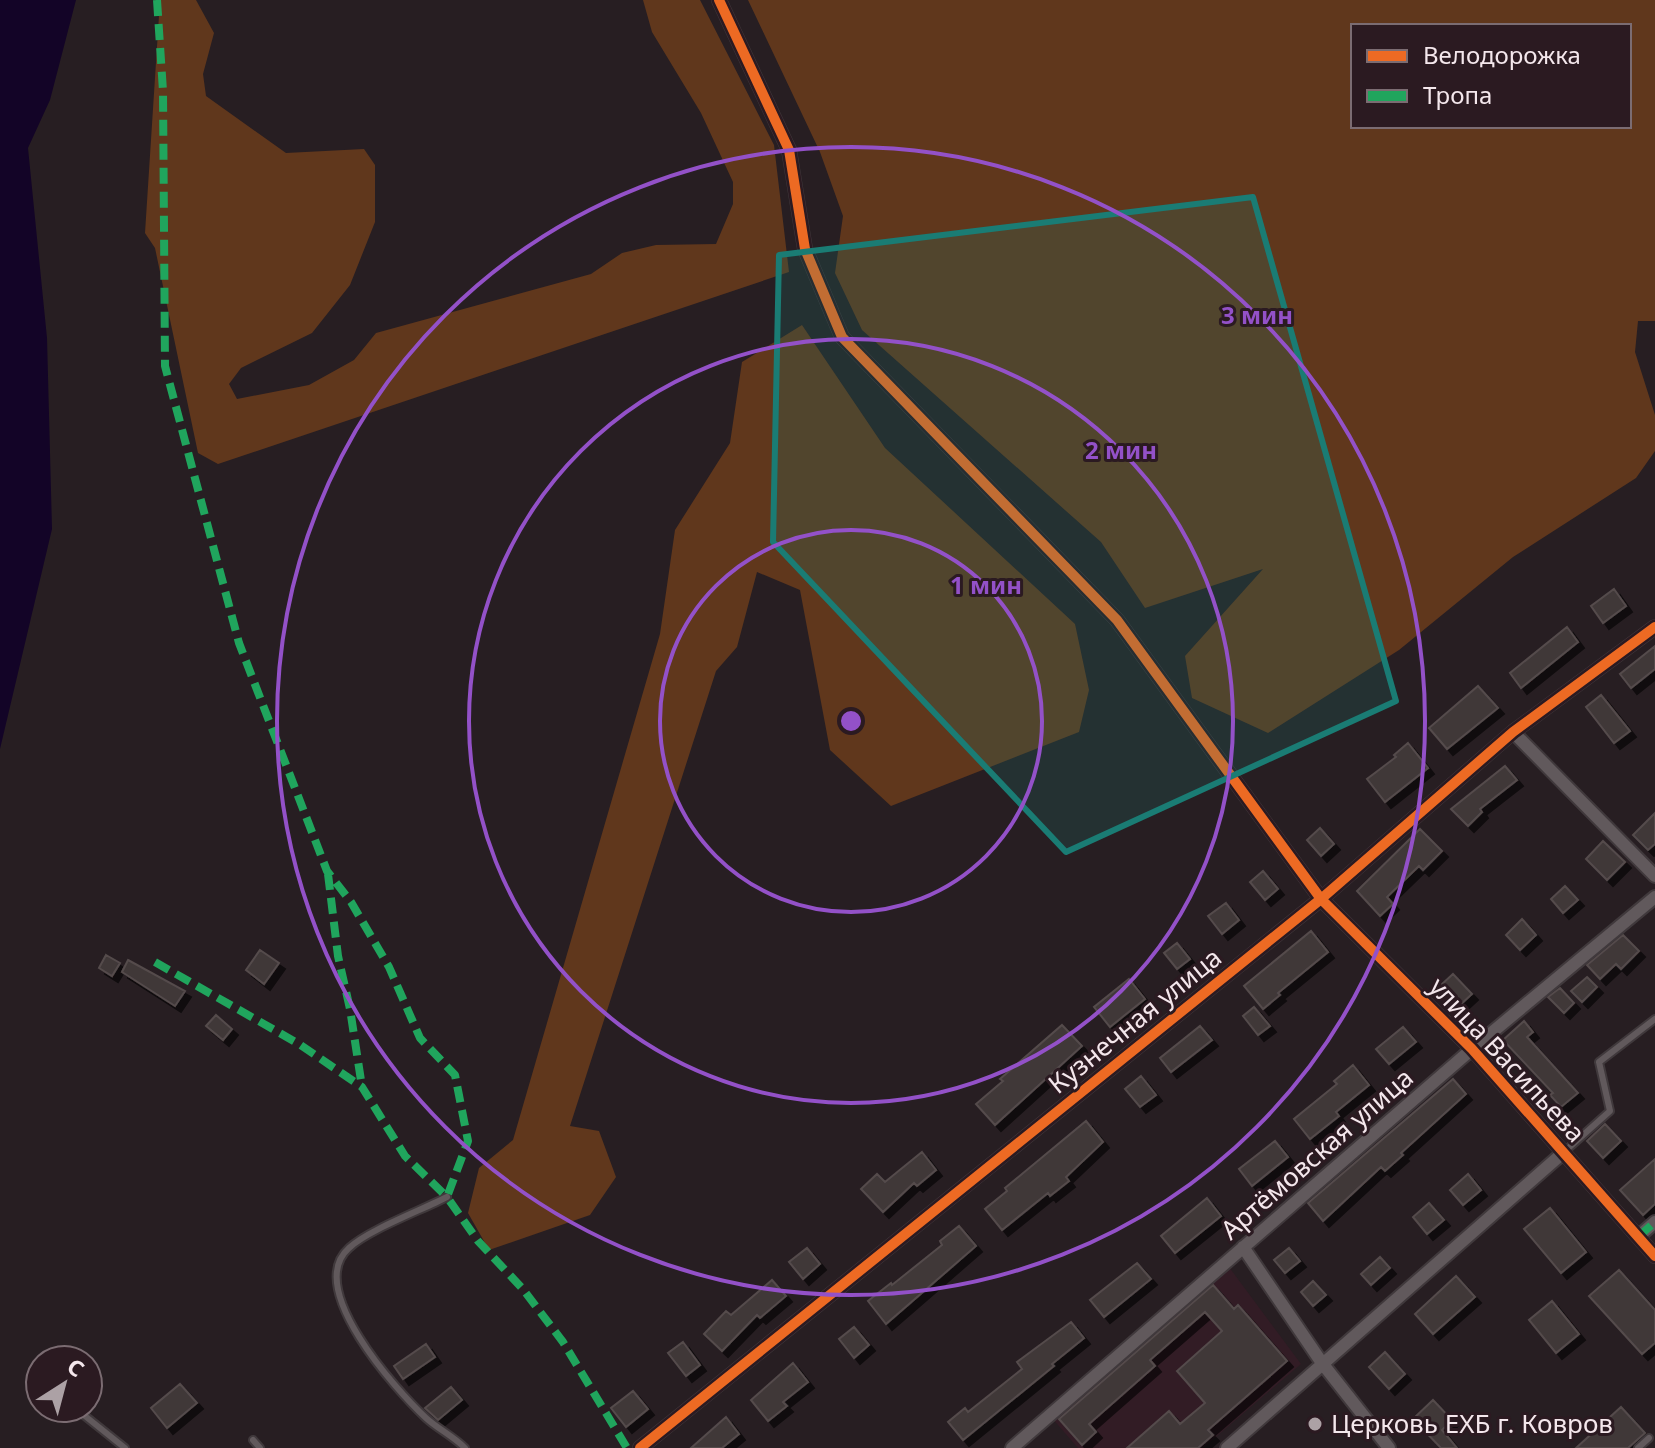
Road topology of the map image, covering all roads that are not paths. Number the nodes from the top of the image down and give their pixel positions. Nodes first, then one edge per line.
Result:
1 (719, 0) edge
2 (1655, 627) edge
3 (1513, 732) junction
4 (1655, 876) edge
5 (1655, 897) edge
6 (1321, 899) junction
7 (1655, 1019) edge
8 (1472, 1049) junction
9 (1564, 1152) junction
10 (447, 1197) dead end
11 (1655, 1222) edge
12 (1639, 1236) junction
13 (1243, 1247) junction
14 (1655, 1256) edge
15 (1322, 1363) junction
16 (95, 1424) edge
17 (1649, 1438) dead end
18 (253, 1440) dead end
19 (125, 1448) edge
20 (260, 1448) edge
21 (465, 1448) edge
22 (640, 1448) edge
23 (1012, 1448) edge
24 (1227, 1448) edge
25 (1389, 1448) edge
26 (1638, 1448) edge

1 - 6 street, улица Васильева
2 - 3 street, Кузнечная улица
3 - 4 street
3 - 6 street, Кузнечная улица
5 - 8 street, Артёмовская улица
6 - 8 street, улица Васильева
6 - 22 street, Кузнечная улица
7 - 9 lane
8 - 9 street, улица Васильева
8 - 13 street, Артёмовская улица
9 - 12 street, улица Васильева
9 - 15 street
10 - 21 lane
11 - 12 street
12 - 14 street, улица Васильева
13 - 15 street
13 - 23 street, Артёмовская улица
15 - 24 street
15 - 25 street
16 - 19 lane
17 - 26 lane
18 - 20 lane

